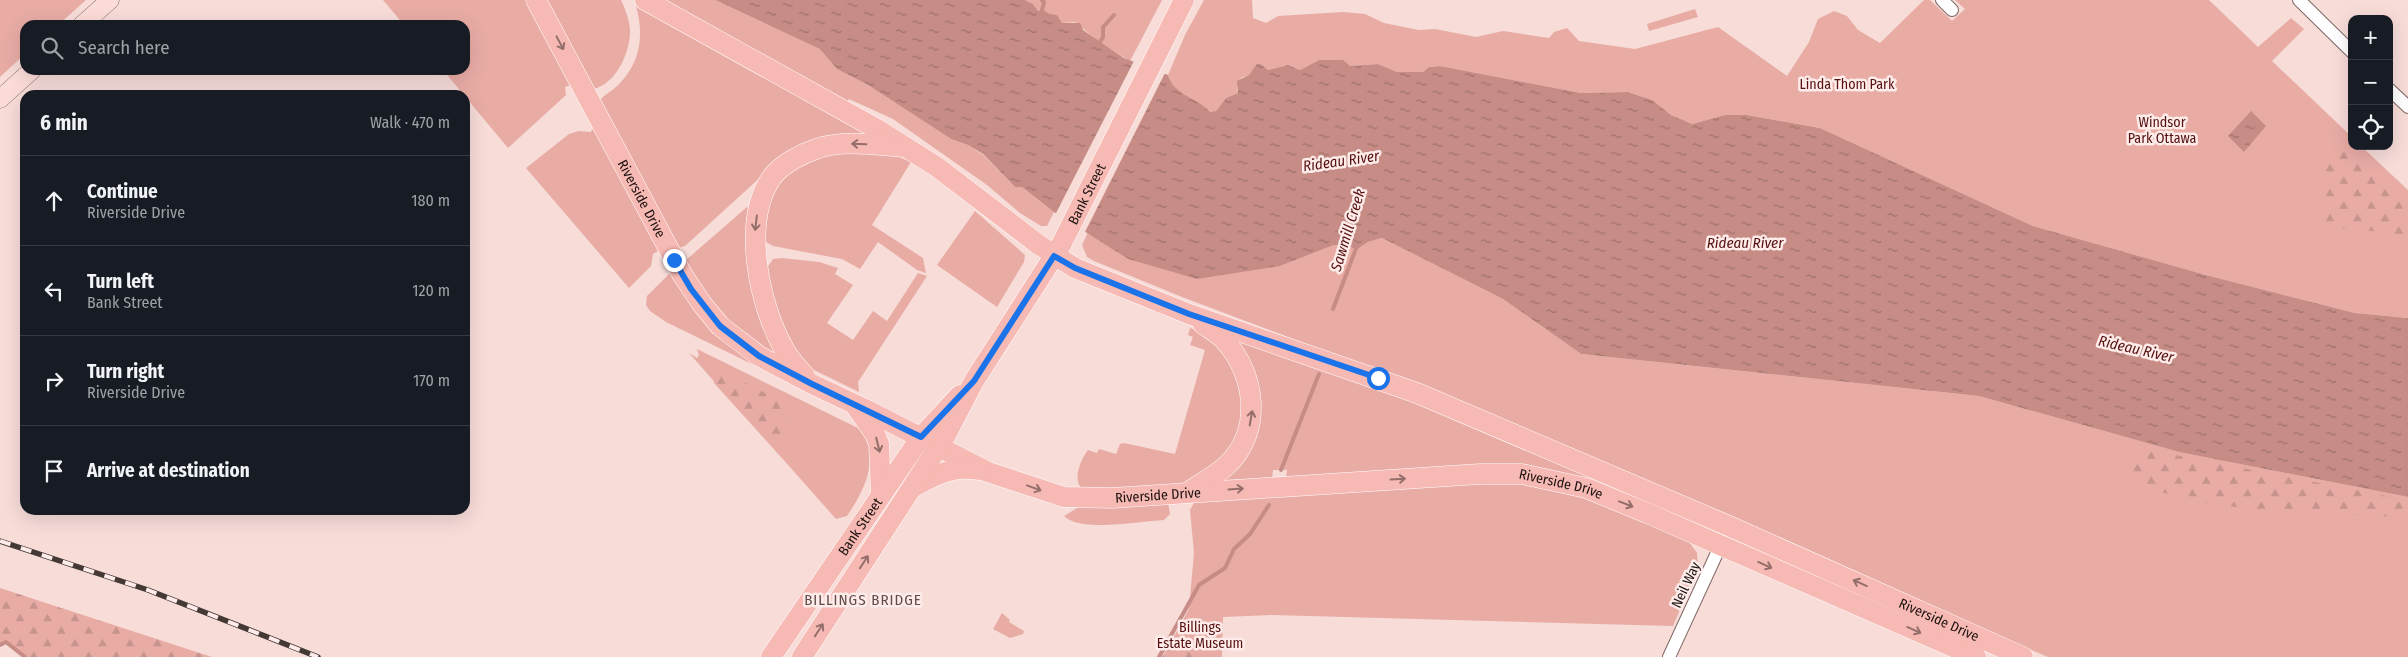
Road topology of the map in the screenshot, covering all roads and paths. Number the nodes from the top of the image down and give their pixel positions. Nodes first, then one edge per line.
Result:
1 (110, 0) edge
2 (536, 0) edge
3 (646, 0) edge
4 (1184, 0) edge
5 (1942, 0) edge
6 (2299, 0) edge
7 (1952, 10) dead end
8 (88, 20) edge
9 (2348, 48) edge
10 (26, 75) edge
11 (2393, 92) edge
12 (0, 98) edge
13 (2408, 107) edge
14 (908, 148) junction
15 (1054, 256) junction
16 (1189, 314) junction
17 (974, 381) junction
18 (812, 384) junction
19 (853, 404) junction
20 (921, 437) junction
21 (939, 446) junction
22 (988, 472) junction
23 (913, 487) junction
24 (1188, 492) junction
25 (881, 493) junction
26 (1729, 526) junction
27 (1721, 546) junction
28 (1998, 652) edge
29 (771, 657) edge
30 (802, 657) edge
31 (1669, 657) edge
32 (1976, 657) edge
33 (2023, 657) edge

1 - 8 main road
2 -> 18 main road, Riverside Drive
3 - 14 main road, Riverside Drive
4 - 15 main road, Bank Street
5 - 7 street
6 - 9 street
10 - 12 main road
11 - 13 street
14 - 15 main road, Riverside Drive
14 -> 18 main road
15 - 16 main road, Riverside Drive
15 - 17 main road, Bank Street
24 -> 16 main road
16 - 26 main road, Riverside Drive
17 - 20 main road, Bank Street
17 - 21 main road, Bank Street
18 - 19 main road, Riverside Drive
19 - 20 main road, Riverside Drive
19 -> 25 main road
20 - 21 main road, Riverside Drive
20 - 25 main road, Bank Street
21 - 22 main road, Riverside Drive
21 - 23 main road, Bank Street
22 - 23 main road
22 -> 24 main road, Riverside Drive
30 -> 23 main road, Bank Street
24 -> 27 main road, Riverside Drive
25 - 29 main road, Bank Street
26 - 27 street, Neil Way
28 -> 26 main road, Riverside Drive
27 - 31 street, Neil Way
27 -> 32 main road, Riverside Drive
28 - 33 main road, Riverside Drive

